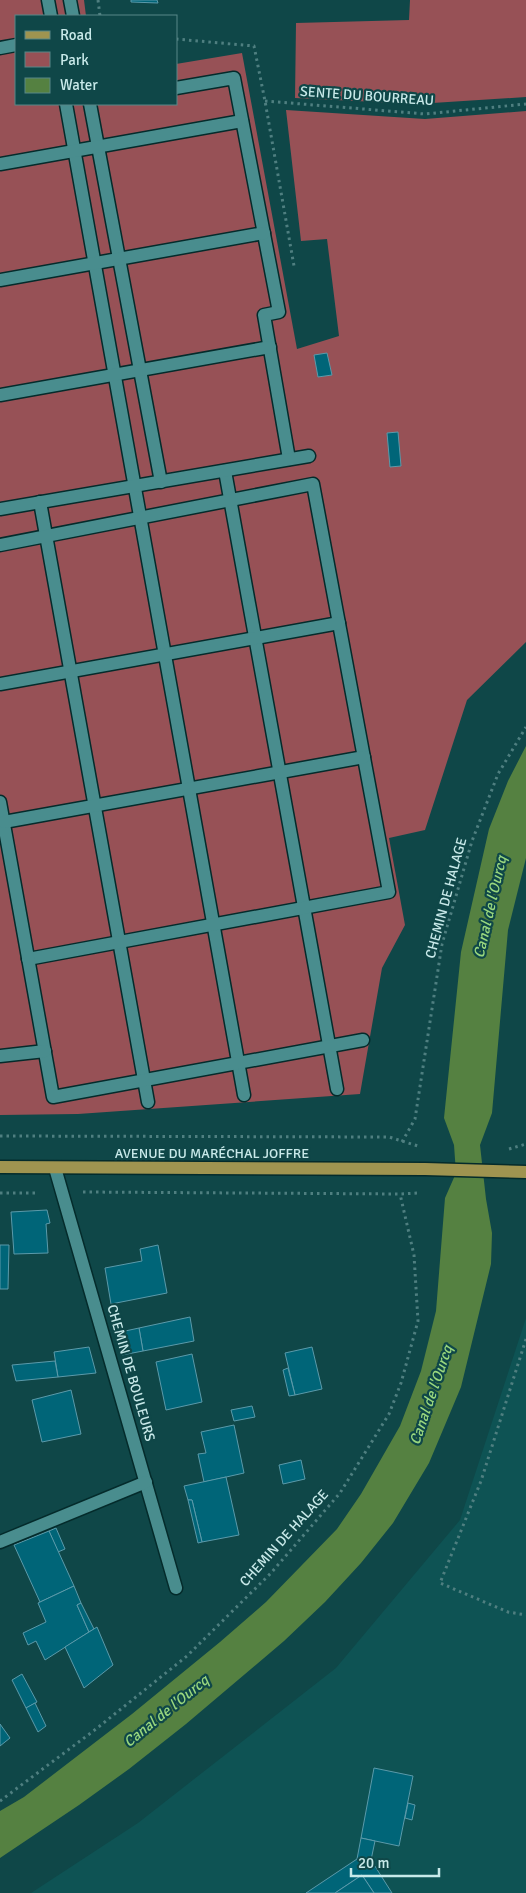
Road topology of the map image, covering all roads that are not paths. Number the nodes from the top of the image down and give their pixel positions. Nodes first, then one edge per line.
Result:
1 (48, 0) edge
2 (70, 0) edge
3 (50, 15) edge
4 (73, 15) edge
5 (15, 45) edge
6 (0, 48) edge
7 (178, 88) edge
8 (66, 105) edge
9 (90, 105) edge
10 (242, 121) junction
11 (98, 147) junction
12 (75, 151) junction
13 (0, 164) edge
14 (264, 233) junction
15 (119, 259) junction
16 (95, 263) junction
17 (0, 280) edge
18 (270, 347) junction
19 (140, 370) junction
20 (115, 375) junction
21 (0, 395) edge
22 (309, 456) dead end
23 (290, 459) junction
24 (226, 471) junction
25 (161, 482) junction
26 (136, 486) junction
27 (231, 500) junction
28 (40, 502) junction
29 (0, 509) edge
30 (141, 517) junction
31 (46, 536) junction
32 (0, 544) edge
33 (339, 623) junction
34 (256, 638) junction
35 (166, 654) junction
36 (70, 672) junction
37 (0, 684) edge
38 (364, 757) junction
39 (279, 772) junction
40 (189, 788) junction
41 (0, 802) edge
42 (94, 806) junction
43 (3, 827) edge
44 (304, 908) junction
45 (214, 924) junction
46 (119, 942) junction
47 (28, 959) junction
48 (363, 1040) dead end
49 (328, 1047) junction
50 (45, 1051) junction
51 (0, 1056) edge
52 (238, 1063) junction
53 (144, 1080) junction
54 (337, 1089) dead end
55 (244, 1095) dead end
56 (148, 1102) dead end
57 (0, 1167) edge
58 (55, 1168) junction
59 (526, 1172) edge
60 (146, 1482) junction
61 (0, 1542) edge
62 (176, 1588) dead end

1 - 3 street
2 - 4 street
5 - 6 street
7 - 10 street
8 - 12 street
9 - 11 street
10 - 11 street
10 - 14 street
11 - 12 street
11 - 15 street
12 - 13 street
12 - 16 street
14 - 15 street
14 - 18 street
15 - 16 street
15 - 19 street
16 - 17 street
16 - 20 street
18 - 19 street
18 - 23 street
19 - 20 street
19 - 25 street
20 - 21 street
20 - 26 street
22 - 23 street
23 - 24 street
24 - 25 street
24 - 27 street
25 - 26 street
26 - 28 street
26 - 30 street
27 - 30 street
27 - 33 street
27 - 34 street
28 - 29 street
28 - 31 street
30 - 31 street
30 - 35 street
31 - 32 street
31 - 36 street
33 - 34 street
33 - 38 street
34 - 35 street
34 - 39 street
35 - 36 street
35 - 40 street
36 - 37 street
36 - 42 street
38 - 39 street
38 - 44 street
39 - 40 street
39 - 44 street
40 - 42 street
40 - 45 street
41 - 43 street
42 - 43 street
42 - 46 street
43 - 47 street
44 - 45 street
44 - 49 street
45 - 46 street
45 - 52 street
46 - 47 street
46 - 53 street
47 - 50 street
48 - 49 street
49 - 52 street
49 - 54 street
50 - 51 street
50 - 53 street
52 - 53 street
52 - 55 street
53 - 56 street
57 - 58 main road, AVENUE DU MARÉCHAL JOFFRE
58 - 59 main road, AVENUE DU MARÉCHAL JOFFRE
58 - 60 street, CHEMIN DE BOULEURS
60 - 61 street
60 - 62 street, CHEMIN DE BOULEURS

